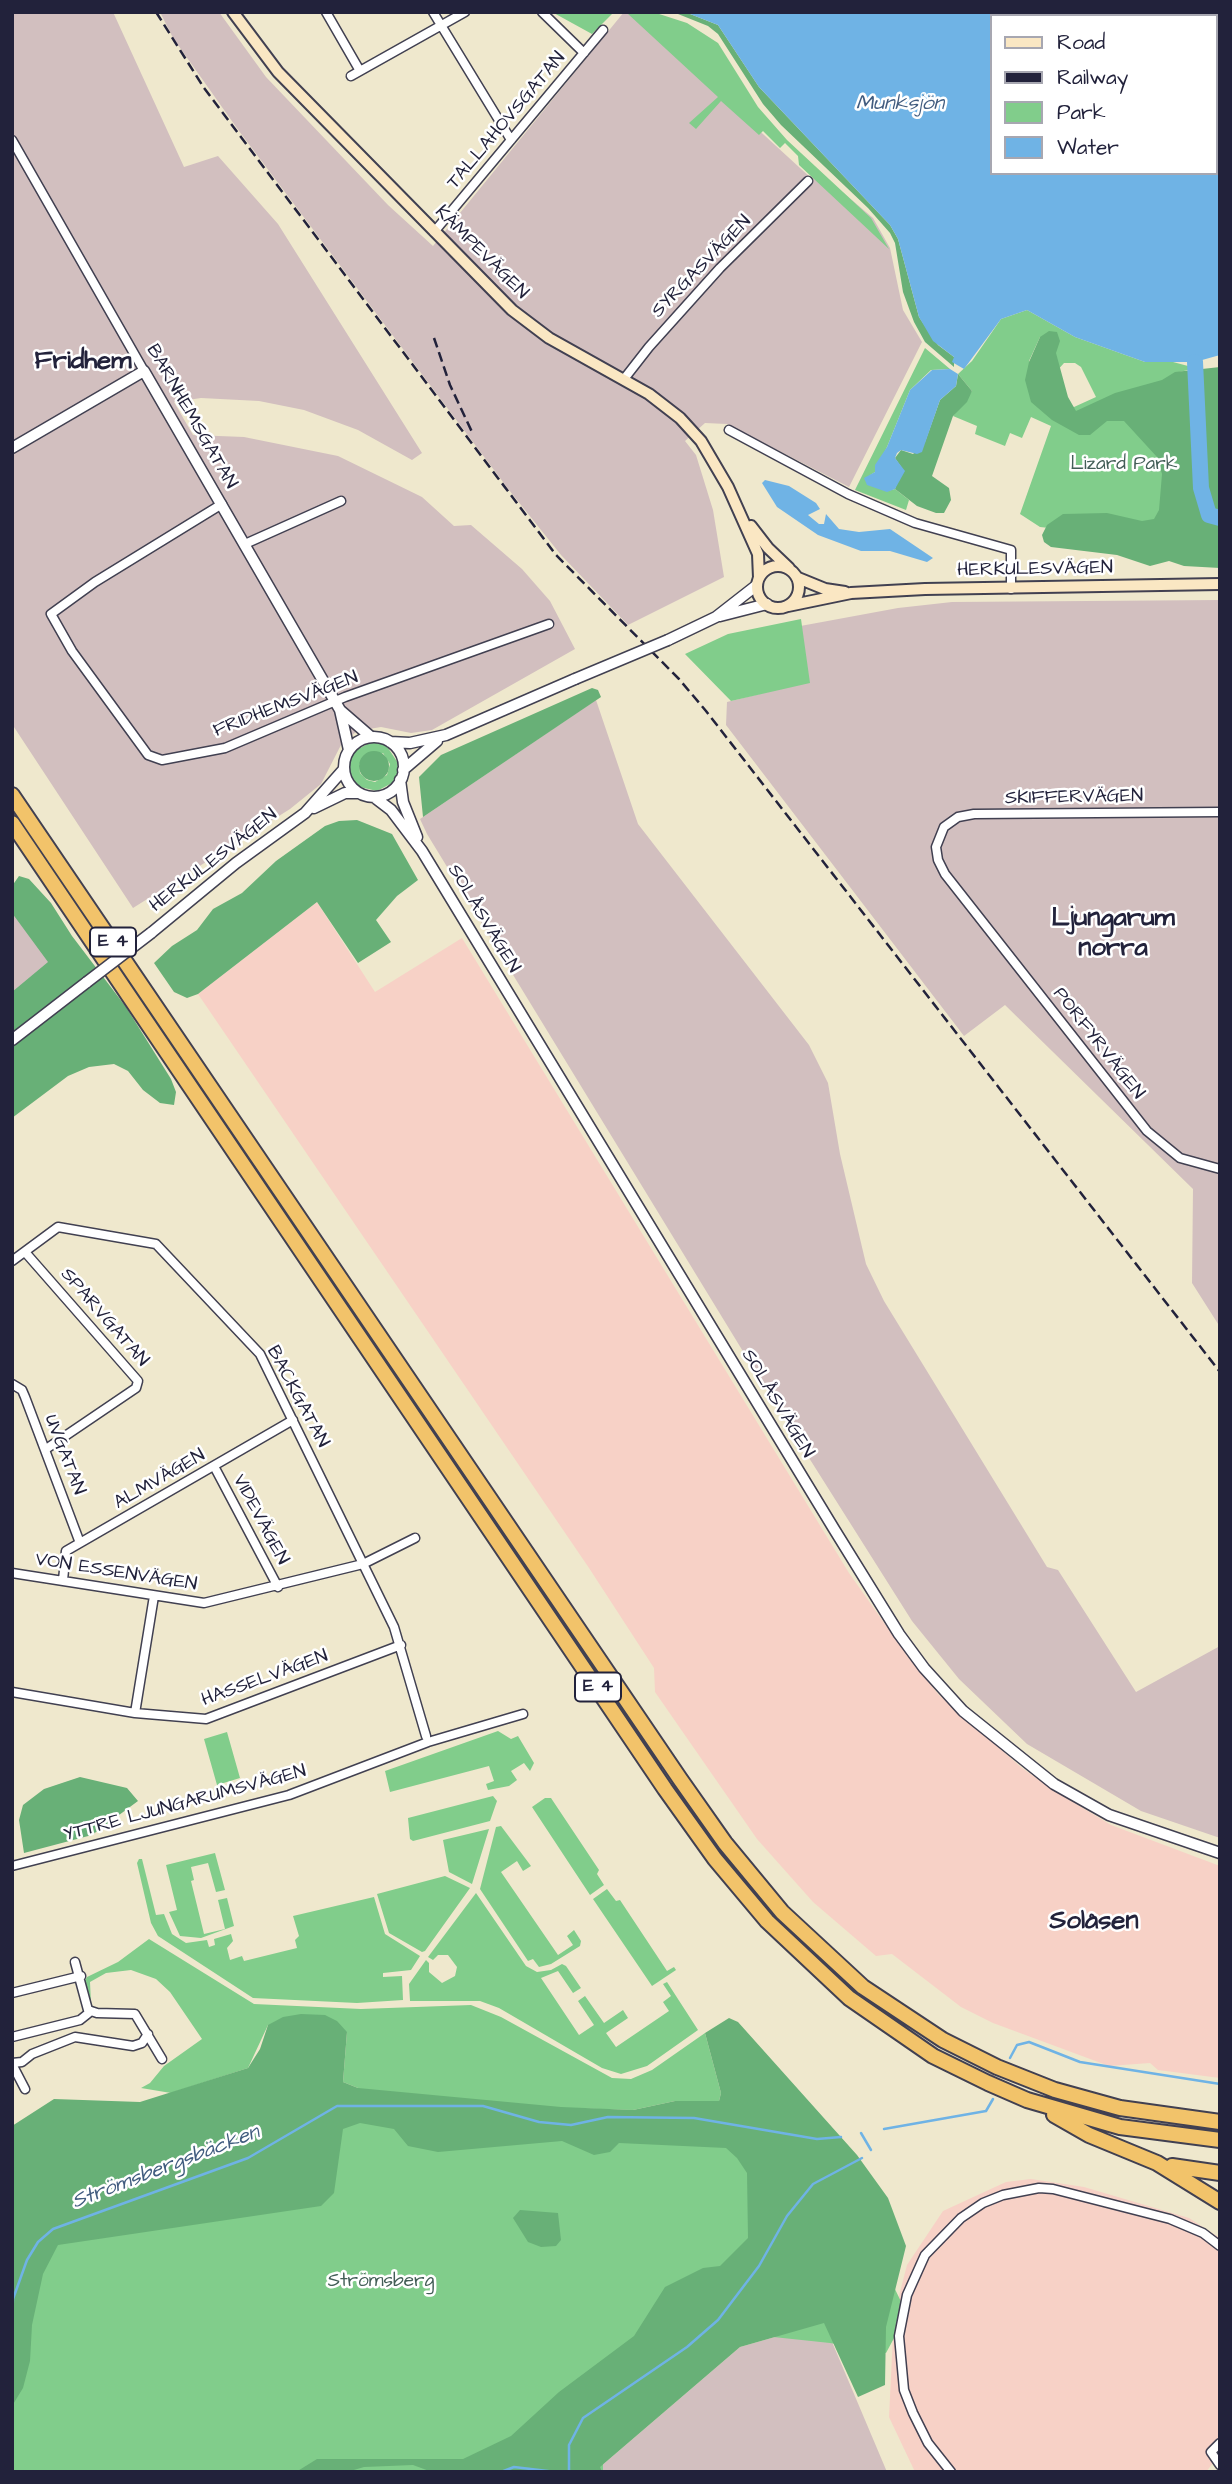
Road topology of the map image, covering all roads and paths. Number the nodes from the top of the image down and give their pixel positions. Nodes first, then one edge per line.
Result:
1 (233, 12) edge
2 (326, 12) edge
3 (433, 12) edge
4 (464, 12) edge
5 (542, 12) edge
6 (441, 26) junction
7 (603, 30) dead end
8 (584, 53) junction
9 (360, 71) junction
10 (351, 76) dead end
11 (12, 140) edge
12 (511, 140) junction
13 (808, 181) dead end
14 (434, 232) junction
15 (144, 371) junction
16 (624, 379) junction
17 (729, 430) dead end
18 (12, 448) edge
19 (728, 487) junction
20 (341, 501) dead end
21 (222, 504) junction
22 (246, 544) junction
23 (789, 568) junction
24 (798, 578) junction
25 (758, 582) junction
26 (1220, 584) edge
27 (1011, 589) junction
28 (851, 593) junction
29 (767, 604) junction
30 (788, 606) junction
31 (716, 617) junction
32 (549, 624) dead end
33 (338, 706) junction
34 (446, 735) junction
35 (371, 737) junction
36 (390, 742) junction
37 (349, 750) junction
38 (344, 769) junction
39 (402, 775) junction
40 (359, 793) junction
41 (12, 795) edge
42 (374, 797) junction
43 (1220, 811) edge
44 (304, 813) junction
45 (12, 823) edge
46 (938, 838) joint
47 (422, 850) junction
48 (12, 1040) edge
49 (1220, 1169) edge
50 (25, 1252) junction
51 (12, 1261) edge
52 (12, 1384) edge
53 (293, 1420) junction
54 (46, 1449) junction
55 (215, 1468) junction
56 (415, 1538) dead end
57 (80, 1544) junction
58 (363, 1564) junction
59 (12, 1573) edge
60 (63, 1580) junction
61 (278, 1587) junction
62 (154, 1596) junction
63 (401, 1645) junction
64 (12, 1692) edge
65 (135, 1713) junction
66 (523, 1714) dead end
67 (426, 1736) dead end
68 (1220, 1853) edge
69 (12, 1866) edge
70 (75, 1962) dead end
71 (81, 1976) junction
72 (12, 1993) edge
73 (90, 2012) junction
74 (80, 2020) junction
75 (148, 2034) junction
76 (12, 2037) edge
77 (81, 2037) junction
78 (162, 2059) dead end
79 (12, 2063) edge
80 (25, 2089) dead end
81 (1027, 2100) junction
82 (1220, 2122) edge
83 (1220, 2140) edge
84 (1157, 2163) junction
85 (1220, 2173) edge
86 (1220, 2202) edge
87 (1220, 2246) edge
88 (1220, 2443) edge
89 (1220, 2466) edge
90 (951, 2472) edge

1 - 14 main road, KÄMPEVÄGEN
2 - 9 street
3 - 6 street
4 - 6 street
5 - 8 street
6 - 9 street
6 - 12 street
7 - 8 street, TALLAHOVSGATAN
8 - 12 street, TALLAHOVSGATAN
9 - 10 street
11 - 15 street, BARNHEMSGATAN
12 - 14 street, TALLAHOVSGATAN
13 - 16 street, SYRGASVÄGEN
14 - 16 main road, KÄMPEVÄGEN
15 - 18 street
15 - 21 street, BARNHEMSGATAN
16 - 19 main road, KÄMPEVÄGEN
17 - 27 street
19 - 23 main road, KÄMPEVÄGEN
19 - 25 main road, KÄMPEVÄGEN
20 - 22 street
21 - 22 street, BARNHEMSGATAN
21 - 33 street, FRIDHEMSVÄGEN
22 - 33 street, BARNHEMSGATAN
23 - 24 main road
23 - 25 main road
24 - 28 main road, HERKULESVÄGEN
24 - 30 main road
25 - 29 main road
25 - 31 street
26 - 27 main road, HERKULESVÄGEN
27 - 28 main road, HERKULESVÄGEN
28 - 30 main road, HERKULESVÄGEN
29 - 30 main road
29 - 31 street
31 - 34 street, bridge
32 - 33 street, FRIDHEMSVÄGEN
33 - 35 street, BARNHEMSGATAN
33 - 37 street, BARNHEMSGATAN
34 - 36 street
34 - 39 street
35 - 36 street
35 - 37 street
36 - 39 street
37 - 38 street
38 - 40 street
38 - 44 street, HERKULESVÄGEN
39 - 42 street
39 - 47 street, SOLÅSVÄGEN
40 - 42 street
40 - 44 street, HERKULESVÄGEN
41 - 82 highway, E 4
42 - 47 street, SOLÅSVÄGEN
43 - 46 street, SKIFFERVÄGEN
44 - 48 street, HERKULESVÄGEN, bridge
45 - 81 highway, E 4
46 - 49 street, PORFYRVÄGEN
47 - 68 street, SOLÅSVÄGEN
50 - 51 street, BACKGATAN
50 - 53 street, BACKGATAN
50 - 54 street, SPARVGATAN
52 - 54 street, UVGATAN
53 - 55 street, ALMVÄGEN
53 - 58 street, BACKGATAN
54 - 57 street, UVGATAN
55 - 57 street, ALMVÄGEN
55 - 61 street, VIDEVÄGEN
56 - 58 street, VON ESSENVÄGEN
57 - 60 street, ALMVÄGEN
58 - 61 street, VON ESSENVÄGEN
58 - 63 street, BACKGATAN
59 - 60 street, VON ESSENVÄGEN
60 - 62 street, VON ESSENVÄGEN
61 - 62 street, VON ESSENVÄGEN
62 - 65 street
63 - 65 street, HASSELVÄGEN
63 - 67 street, BACKGATAN
64 - 65 street, HASSELVÄGEN
66 - 69 street, YTTRE LJUNGARUMSVÄGEN
70 - 71 street
71 - 72 street
71 - 73 street
73 - 74 street
73 - 75 street
74 - 76 street
74 - 77 street
75 - 77 street
75 - 78 street
77 - 79 street
79 - 80 street
81 - 83 highway, E 4
81 - 84 highway
84 - 85 highway
84 - 86 highway
87 - 90 street
88 - 89 street

